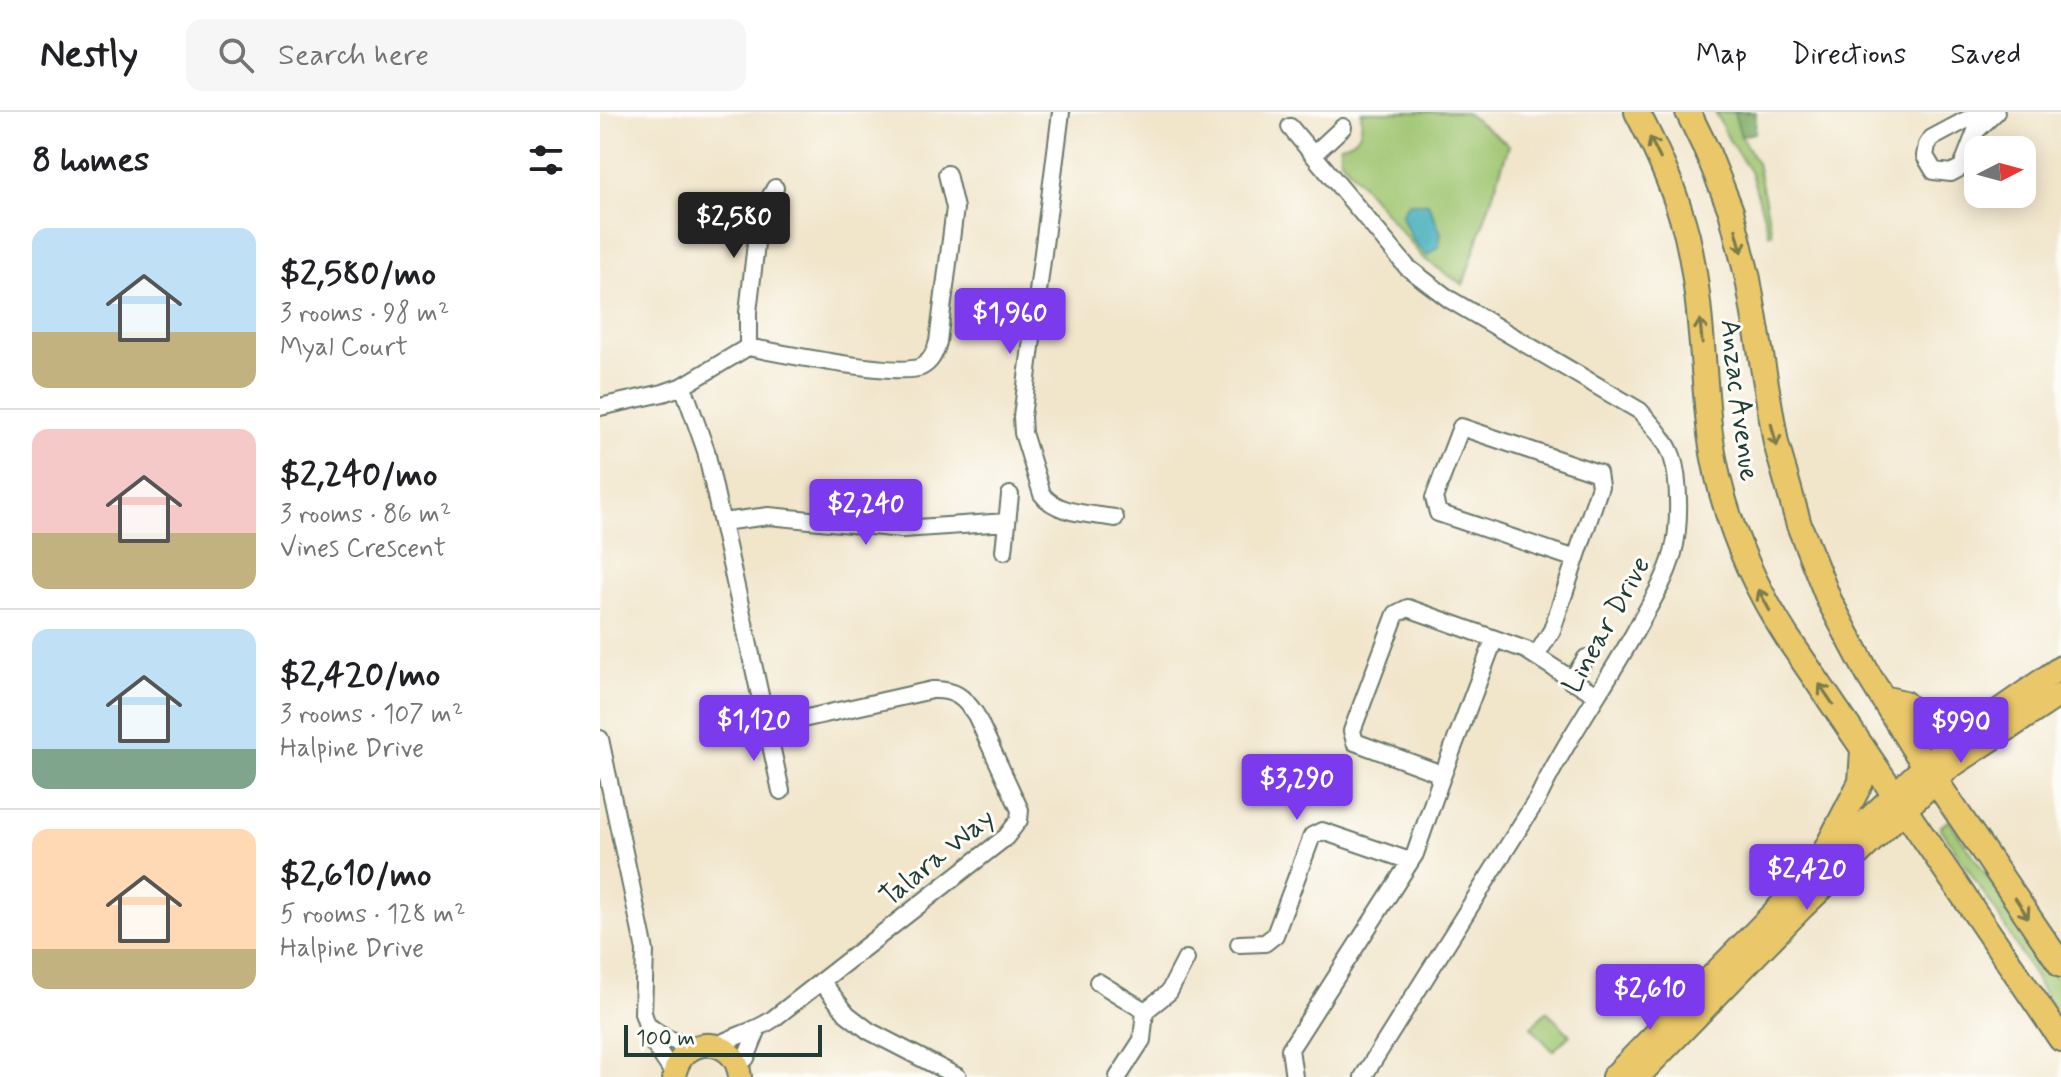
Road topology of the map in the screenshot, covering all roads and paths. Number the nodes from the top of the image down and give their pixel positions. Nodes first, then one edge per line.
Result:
1 (1061, 112) edge
2 (1637, 112) edge
3 (1688, 112) edge
4 (1981, 112) edge
5 (1996, 112) edge
6 (1290, 127) dead end
7 (1343, 127) dead end
8 (1313, 155) junction
9 (947, 174) dead end
10 (775, 188) dead end
11 (748, 347) junction
12 (683, 386) junction
13 (600, 407) edge
14 (1010, 495) dead end
15 (1115, 518) dead end
16 (722, 522) junction
17 (1007, 522) junction
18 (1004, 551) dead end
19 (1576, 559) junction
20 (1494, 640) junction
21 (1536, 656) junction
22 (1586, 658) dead end
23 (2061, 667) edge
24 (1571, 681) junction
25 (2061, 694) edge
26 (1596, 695) junction
27 (1883, 698) junction
28 (767, 727) junction
29 (1970, 730) junction
30 (600, 739) edge
31 (1863, 750) junction
32 (1930, 773) junction
33 (1440, 782) junction
34 (781, 791) dead end
35 (1899, 802) junction
36 (1410, 861) junction
37 (1816, 869) junction
38 (1239, 944) dead end
39 (1186, 959) dead end
40 (2061, 965) edge
41 (821, 981) junction
42 (1098, 982) dead end
43 (1145, 1011) junction
44 (647, 1025) junction
45 (757, 1031) junction
46 (2061, 1039) edge
47 (716, 1046) junction
48 (693, 1048) junction
49 (742, 1073) edge
50 (674, 1076) edge
51 (958, 1077) edge
52 (1118, 1077) edge
53 (1294, 1077) edge
54 (1363, 1077) edge
55 (1613, 1077) edge
56 (1638, 1077) edge

1 - 15 street
31 -> 2 highway, Anzac Avenue
3 -> 27 highway, Anzac Avenue
4 - 5 street
6 - 8 street, Linear Drive
7 - 8 street
8 - 26 street, Linear Drive
9 - 11 street
10 - 11 street
11 - 12 street
12 - 13 street
12 - 16 street
14 - 17 street
16 - 17 street
16 - 28 street
17 - 18 street
19 - 19 street
19 - 21 street
20 - 21 street
20 - 33 street
20 - 33 street
21 - 24 street
22 - 24 street
23 - 29 main road
24 - 26 street
25 - 32 main road
26 - 54 street, Linear Drive
27 - 29 highway
27 - 32 highway, Anzac Avenue
28 - 34 street
28 - 41 street, Talara Way
29 - 32 main road
30 - 44 street
31 - 35 highway, Anzac Avenue
31 - 37 highway
32 - 35 main road
32 -> 40 highway, Anzac Avenue
33 - 36 street
35 - 37 main road
35 - 46 highway, Anzac Avenue
35 - 56 main road
36 - 38 street
36 - 53 street
37 - 55 main road
39 - 43 street
41 - 45 street, Talara Way
41 - 51 street
42 - 43 street
43 - 52 street
44 - 48 street
44 - 50 street
45 - 47 street, Talara Way
45 - 49 street, Talara Way
47 - 48 main road
47 - 49 main road
48 - 50 main road

